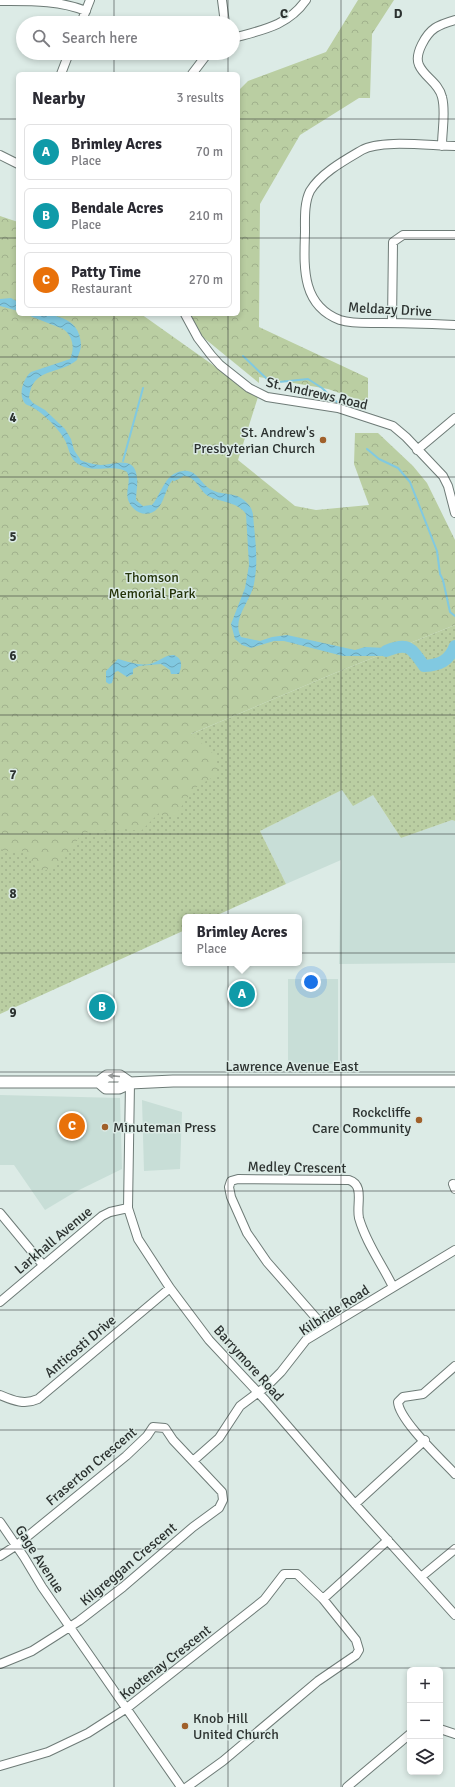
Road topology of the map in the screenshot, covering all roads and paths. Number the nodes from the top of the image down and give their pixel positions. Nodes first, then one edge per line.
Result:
1 (3, 0) edge
2 (90, 0) edge
3 (222, 0) edge
4 (306, 0) edge
5 (86, 11) junction
6 (84, 16) edge
7 (224, 16) edge
8 (455, 20) edge
9 (240, 36) edge
10 (66, 60) edge
11 (203, 60) edge
12 (62, 72) edge
13 (194, 72) edge
14 (442, 146) junction
15 (455, 146) edge
16 (0, 155) edge
17 (16, 163) edge
18 (455, 235) edge
19 (186, 316) edge
20 (392, 323) junction
21 (455, 325) edge
22 (455, 418) edge
23 (417, 450) junction
24 (455, 513) edge
25 (455, 1081) edge
26 (0, 1082) edge
27 (130, 1083) junction
28 (128, 1208) junction
29 (0, 1213) edge
30 (455, 1250) edge
31 (43, 1265) junction
32 (393, 1287) junction
33 (170, 1288) junction
34 (0, 1302) edge
35 (324, 1327) junction
36 (455, 1366) edge
37 (259, 1392) junction
38 (0, 1395) edge
39 (425, 1440) junction
40 (193, 1461) junction
41 (455, 1474) edge
42 (355, 1504) junction
43 (0, 1522) edge
44 (388, 1540) junction
45 (17, 1545) junction
46 (455, 1549) edge
47 (0, 1556) edge
48 (421, 1577) junction
49 (323, 1599) junction
50 (455, 1615) edge
51 (71, 1628) junction
52 (0, 1664) edge
53 (127, 1708) junction
54 (443, 1730) edge
55 (455, 1734) edge
56 (407, 1737) edge
57 (0, 1766) edge
58 (181, 1787) edge
59 (187, 1787) edge
60 (347, 1787) edge

1 - 5 street
2 - 5 street
3 - 7 street
4 - 9 street
5 - 6 street
8 - 14 street
10 - 12 street
11 - 13 street
14 - 15 street, Meldazy Drive
14 - 20 street, Meldazy Drive
16 - 17 street
18 - 20 street
19 - 23 street, St. Andrews Road
20 - 21 street, Meldazy Drive
22 - 23 street
23 - 24 street, St. Andrews Road
25 - 27 main road, Lawrence Avenue East
26 - 27 main road, Lawrence Avenue East
27 - 28 street, Barrymore Road
28 - 31 street, Larkhall Avenue
28 - 33 street, Barrymore Road
29 - 31 street
30 - 32 street, Kilbride Road
31 - 34 street, Larkhall Avenue
32 - 35 street, Kilbride Road
32 - 35 street, Medley Crescent
33 - 37 street, Barrymore Road
33 - 38 street, Anticosti Drive
35 - 37 street, Kilbride Road
36 - 39 street
37 - 40 street, Kilbride Road
37 - 42 street, Barrymore Road
39 - 41 street
39 - 42 street
40 - 45 street, Fraserton Crescent
40 - 51 street, Kilgreggan Crescent
42 - 44 street, Barrymore Road
43 - 45 street, Gage Avenue
44 - 48 street, Barrymore Road
44 - 49 street
45 - 47 street, Fraserton Crescent
45 - 51 street, Gage Avenue
46 - 48 street
48 - 50 street, Barrymore Road
49 - 53 street, Kootenay Crescent
49 - 59 street, Kootenay Crescent
51 - 52 street, Kilgreggan Crescent
51 - 53 street, Gage Avenue
53 - 57 street, Kootenay Crescent
53 - 58 street, Gage Avenue
54 - 55 street
56 - 60 street

